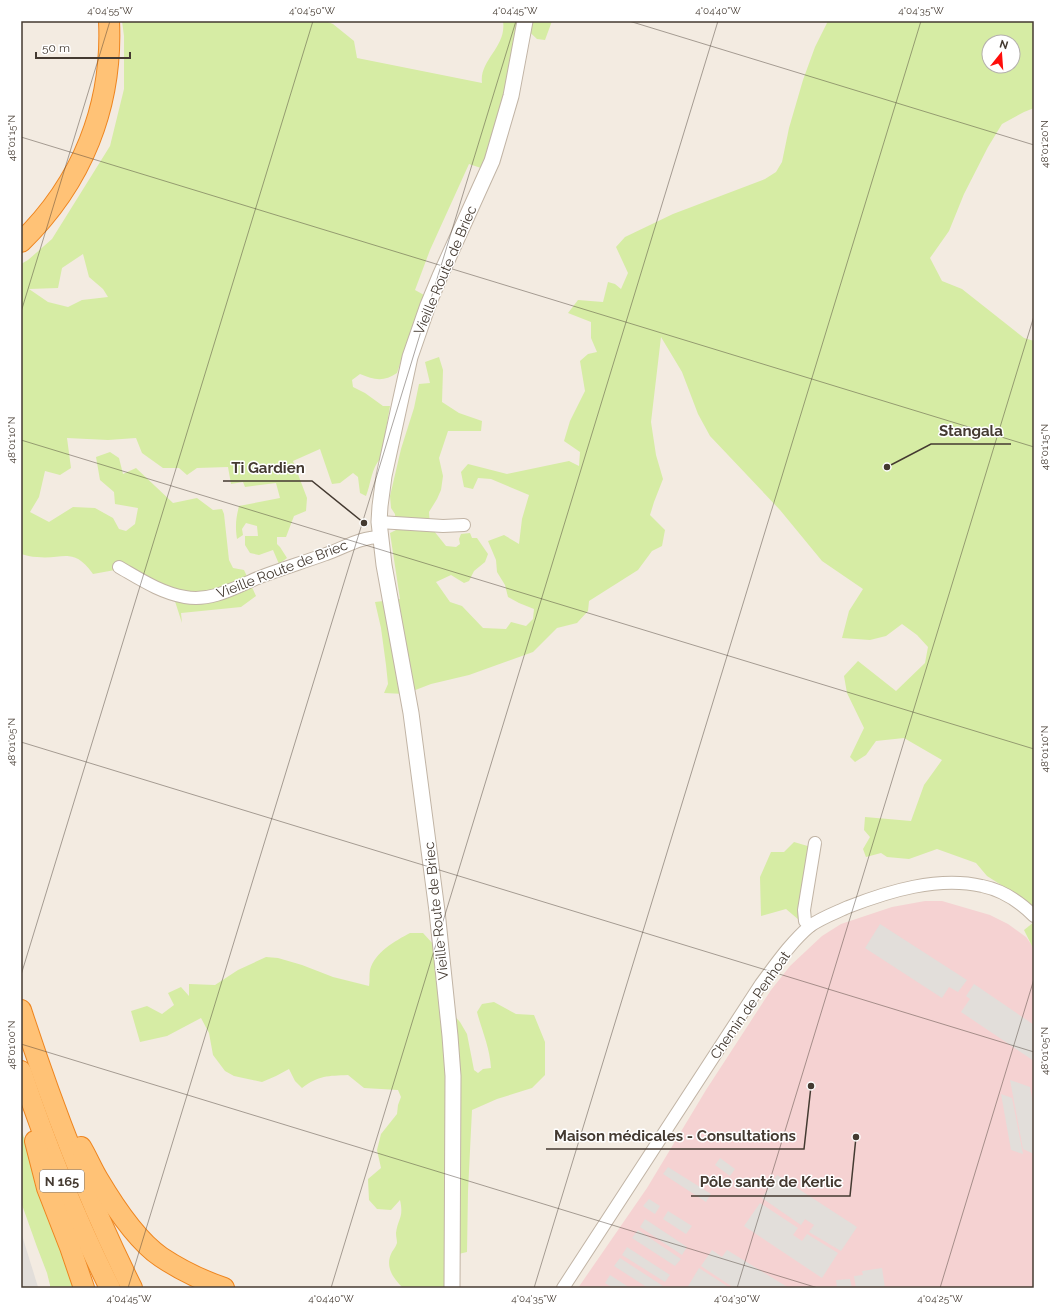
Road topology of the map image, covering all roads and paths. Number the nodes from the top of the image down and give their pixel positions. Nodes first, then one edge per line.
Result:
1 (109, 21) edge
2 (526, 21) edge
3 (21, 242) edge
4 (464, 525) dead end
5 (380, 530) junction
6 (119, 567) dead end
7 (815, 843) dead end
8 (1034, 916) edge
9 (810, 926) junction
10 (21, 1010) edge
11 (21, 1071) edge
12 (21, 1089) edge
13 (48, 1091) junction
14 (84, 1288) edge
15 (110, 1288) edge
16 (132, 1288) edge
17 (224, 1288) edge
18 (452, 1288) edge
19 (563, 1288) edge

1 - 3 highway
2 - 5 street, Vieille Route de Briec
4 - 5 street, Vieille Route de Briec
5 - 6 street, Vieille Route de Briec
5 - 18 street, Vieille Route de Briec
7 - 9 street
8 - 9 street, Chemin de Penhoat
9 - 19 street, Chemin de Penhoat
10 - 13 highway, N 165
11 - 15 highway, N 165
12 - 14 highway
13 - 16 highway, N 165
13 - 17 highway

